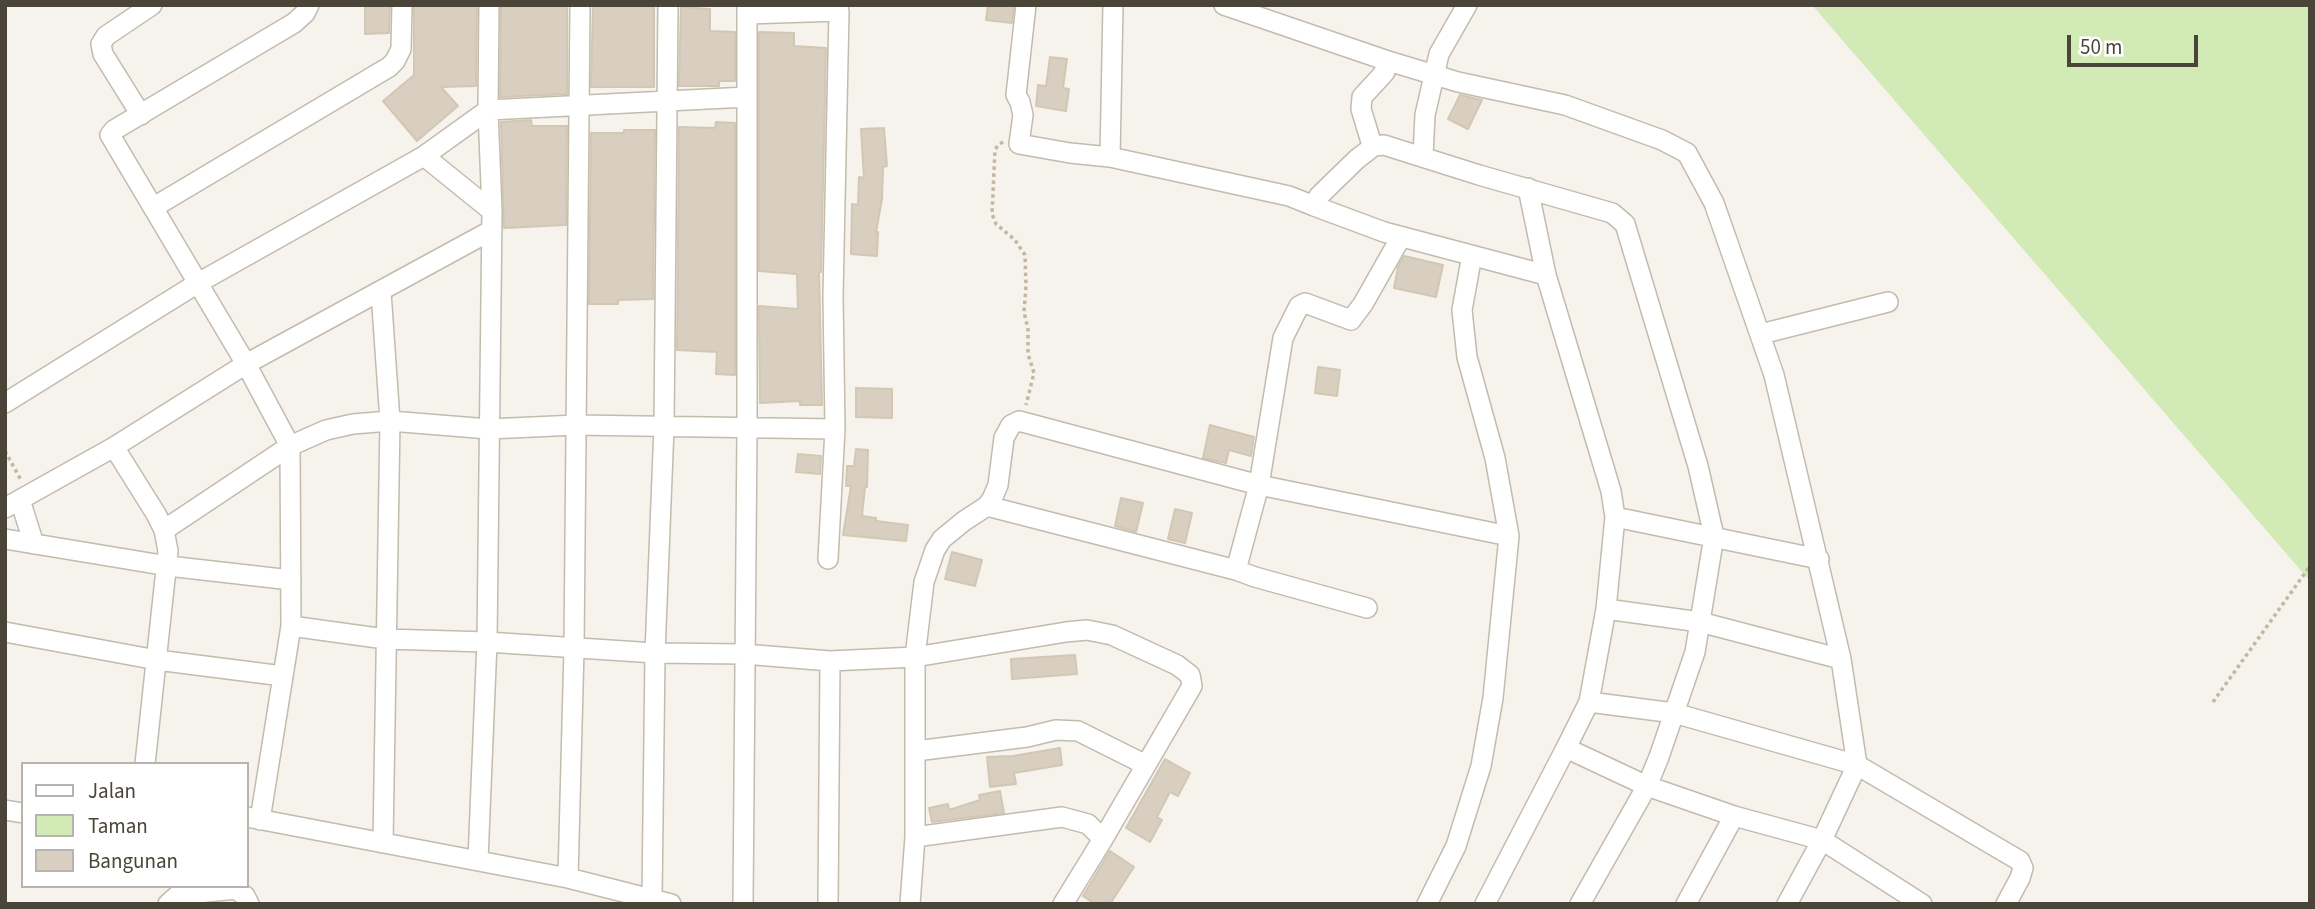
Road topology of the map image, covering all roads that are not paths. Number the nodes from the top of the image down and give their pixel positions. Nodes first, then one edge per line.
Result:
1 (152, 5) edge
2 (309, 5) edge
3 (402, 5) edge
4 (489, 5) edge
5 (580, 5) edge
6 (668, 5) edge
7 (1026, 5) edge
8 (1113, 5) edge
9 (1224, 5) edge
10 (1466, 5) edge
11 (747, 10) edge
12 (1385, 60) junction
13 (1434, 74) junction
14 (747, 97) junction
15 (668, 101) junction
16 (580, 104) junction
17 (488, 110) junction
18 (141, 115) junction
19 (1374, 146) junction
20 (424, 156) junction
21 (1423, 156) junction
22 (1110, 157) junction
23 (1528, 188) junction
24 (1314, 206) junction
25 (154, 207) junction
26 (492, 220) junction
27 (1401, 237) junction
28 (1472, 255) junction
29 (1546, 275) junction
30 (198, 283) junction
31 (381, 292) junction
32 (1888, 302) dead end
33 (1761, 334) junction
34 (246, 364) junction
35 (5, 403) edge
36 (390, 421) junction
37 (576, 425) junction
38 (664, 427) junction
39 (747, 428) junction
40 (489, 429) junction
41 (835, 429) junction
42 (290, 446) junction
43 (114, 447) junction
44 (1259, 485) junction
45 (18, 501) edge
46 (987, 506) junction
47 (1615, 517) junction
48 (163, 530) junction
49 (1509, 536) junction
50 (1714, 536) junction
51 (5, 539) edge
52 (34, 544) junction
53 (828, 559) dead end
54 (1819, 559) junction
55 (168, 566) junction
56 (1236, 570) junction
57 (291, 580) junction
58 (1367, 608) dead end
59 (1606, 609) junction
60 (1700, 622) junction
61 (291, 626) junction
62 (5, 632) edge
63 (385, 639) junction
64 (487, 642) junction
65 (573, 649) junction
66 (655, 653) junction
67 (744, 654) junction
68 (915, 657) junction
69 (1841, 659) junction
70 (157, 660) junction
71 (830, 661) junction
72 (283, 676) junction
73 (1589, 702) junction
74 (1674, 713) junction
75 (1566, 748) junction
76 (916, 751) junction
77 (145, 762) edge
78 (1146, 765) junction
79 (1857, 765) junction
80 (1647, 786) junction
81 (1734, 816) junction
82 (253, 818) edge
83 (915, 838) junction
84 (1104, 839) junction
85 (1822, 840) junction
86 (383, 843) junction
87 (478, 860) junction
88 (568, 878) junction
89 (661, 901) edge
90 (168, 904) edge
91 (249, 904) edge
92 (743, 904) edge
93 (828, 904) edge
94 (910, 904) edge
95 (1063, 904) edge
96 (1427, 904) edge
97 (1485, 904) edge
98 (1580, 904) edge
99 (1686, 904) edge
100 (1787, 904) edge
101 (1922, 904) edge
102 (2006, 904) edge

1 - 18 street
2 - 18 street
3 - 25 street
4 - 17 street
5 - 16 street
6 - 15 street
7 - 22 street
8 - 22 street
9 - 12 street
10 - 13 street
11 - 14 street
11 - 41 street
12 - 13 street
12 - 19 street
13 - 21 street
13 - 33 street
14 - 15 street
14 - 39 street
15 - 16 street
15 - 38 street
16 - 17 street
16 - 37 street
17 - 20 street
17 - 26 street
18 - 25 street
19 - 21 street
19 - 24 street
20 - 26 street
20 - 30 street
21 - 23 street
22 - 24 street
23 - 29 street
23 - 50 street
24 - 27 street
25 - 30 street
26 - 31 street
26 - 40 street
27 - 28 street
27 - 44 street
28 - 29 street
28 - 49 street
29 - 47 street
30 - 34 street
30 - 35 street
31 - 34 street
31 - 36 street
32 - 33 street
33 - 54 street
34 - 42 street
34 - 43 street
36 - 40 street
36 - 42 street
36 - 63 street
37 - 38 street
37 - 40 street
37 - 65 street
38 - 39 street
38 - 66 street
39 - 41 street
39 - 67 street
40 - 64 street
41 - 53 street
42 - 48 street
42 - 57 street
43 - 45 street
43 - 48 street
44 - 46 street
44 - 49 street
44 - 56 street
45 - 52 street
46 - 56 street
46 - 68 street
47 - 50 street
47 - 59 street
48 - 55 street
49 - 96 street
50 - 54 street
50 - 60 street
51 - 52 street
52 - 55 street
54 - 69 street
55 - 57 street
55 - 70 street
56 - 58 street
57 - 61 street
59 - 60 street
59 - 73 street
60 - 69 street
60 - 74 street
61 - 63 street
61 - 72 street
62 - 70 street
63 - 64 street
63 - 86 street
64 - 65 street
64 - 87 street
65 - 66 street
65 - 88 street
66 - 67 street
66 - 89 street
67 - 71 street
67 - 92 street
68 - 71 street
68 - 76 street
68 - 78 street
69 - 79 street
70 - 72 street
70 - 77 street
71 - 93 street
72 - 82 street
73 - 74 street
73 - 75 street
74 - 79 street
74 - 80 street
75 - 80 street
75 - 97 street
76 - 78 street
76 - 83 street
78 - 84 street
79 - 85 street
79 - 102 street
80 - 81 street
80 - 98 street
81 - 85 street
81 - 99 street
82 - 86 street
83 - 84 street
83 - 94 street
84 - 95 street
85 - 100 street
85 - 101 street
86 - 87 street
87 - 88 street
88 - 89 street
90 - 91 street

